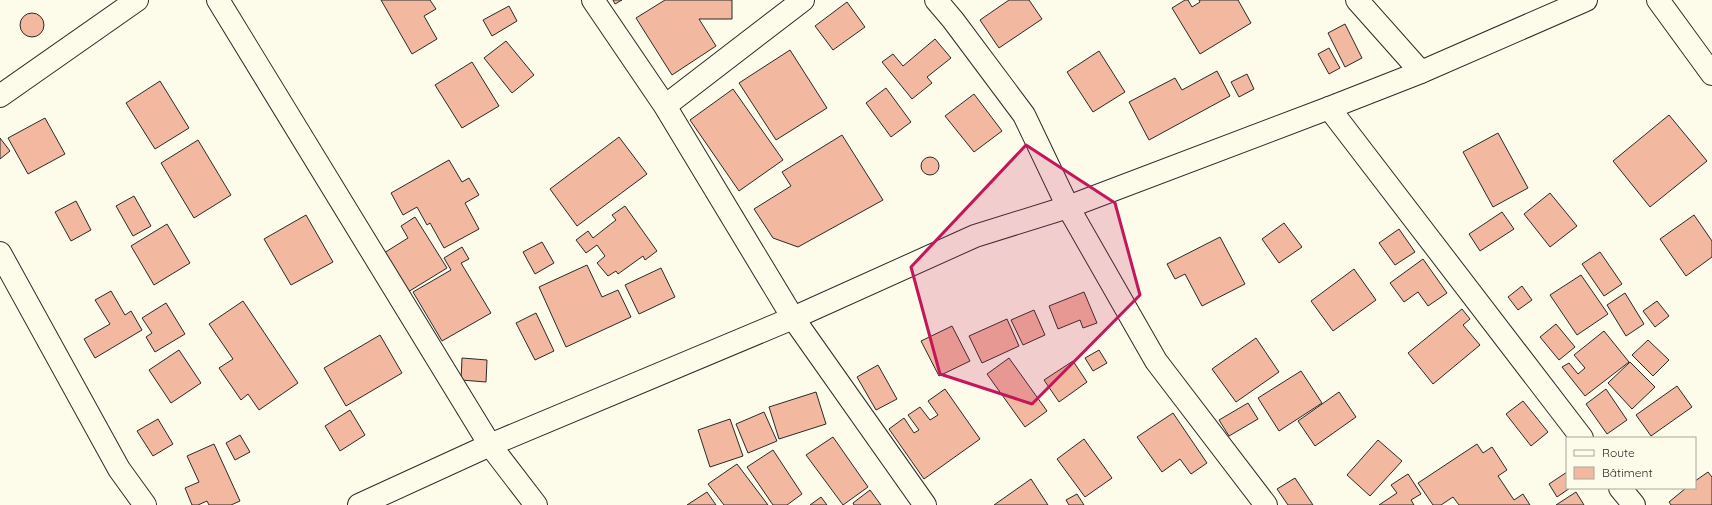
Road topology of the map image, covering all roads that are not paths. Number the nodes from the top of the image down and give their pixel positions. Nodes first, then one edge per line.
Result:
1 (137, 0) edge
2 (218, 0) edge
3 (594, 0) edge
4 (803, 0) edge
5 (936, 0) edge
6 (1357, 0) edge
7 (1586, 0) edge
8 (1658, 0) edge
9 (1421, 72) junction
10 (1712, 74) edge
11 (0, 96) edge
12 (665, 106) junction
13 (1329, 108) junction
14 (1068, 206) junction
15 (0, 252) edge
16 (793, 318) junction
17 (1581, 437) edge
18 (490, 445) junction
19 (1621, 489) edge
20 (145, 505) edge
21 (359, 505) edge
22 (536, 505) edge
23 (925, 505) edge
24 (1266, 505) edge
25 (1634, 505) edge

1 - 11 street
2 - 18 street
3 - 12 street
4 - 12 street
5 - 14 street
6 - 9 street
7 - 9 street
8 - 10 street
9 - 13 street
12 - 16 street
13 - 14 street
13 - 17 street
14 - 16 street
14 - 24 street
15 - 20 street
16 - 18 street
16 - 23 street
18 - 21 street
18 - 22 street
19 - 25 street

